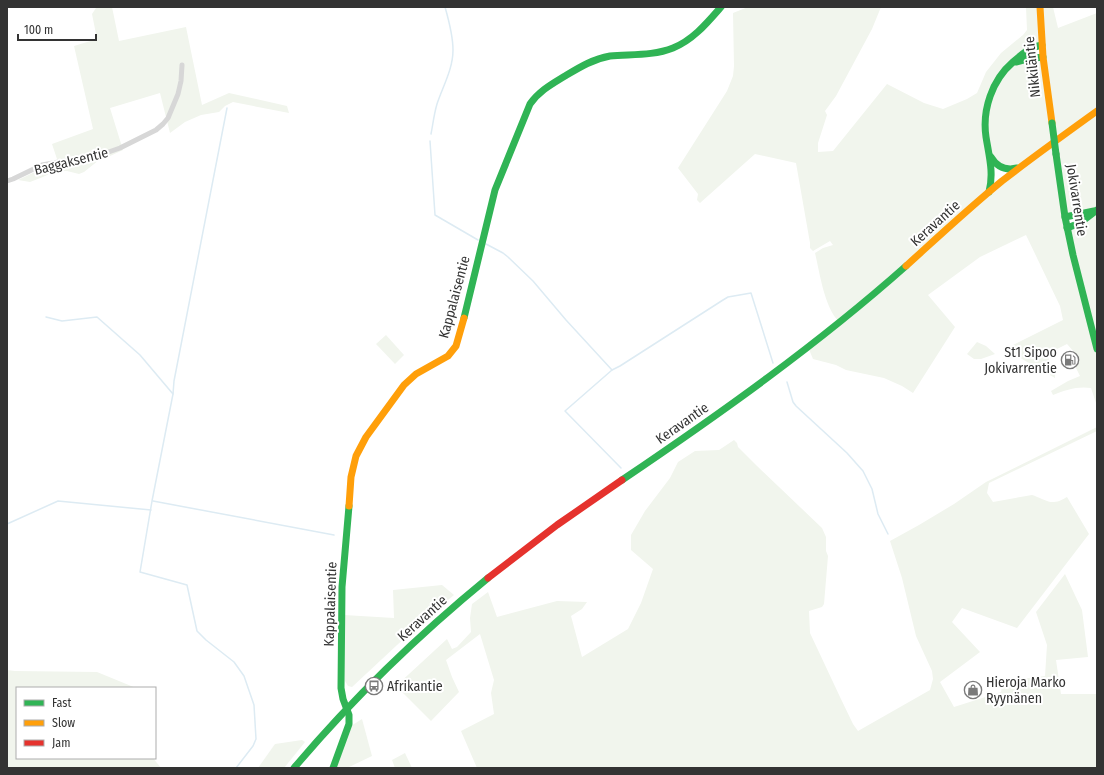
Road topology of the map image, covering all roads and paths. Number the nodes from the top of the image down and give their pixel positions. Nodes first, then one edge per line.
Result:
1 (721, 7) edge
2 (1040, 7) edge
3 (1042, 45) junction
4 (1043, 57) junction
5 (1013, 63) junction
6 (182, 65) dead end
7 (1097, 111) edge
8 (1052, 123) joint
9 (990, 156) junction
10 (1019, 168) junction
11 (7, 181) edge
12 (989, 192) junction
13 (1097, 210) edge
14 (1065, 217) junction
15 (1067, 228) junction
16 (1097, 349) edge
17 (347, 708) junction
18 (294, 768) edge
19 (333, 768) edge

1 - 17 main road, Kappalaisentie
2 - 3 main road, Nikkiläntie
3 - 4 main road, Nikkiläntie
3 - 5 main road
4 - 5 main road
4 - 8 main road, Nikkiläntie
5 - 9 main road
6 - 11 street, Baggaksentie
7 - 10 main road, Keravantie
8 - 14 main road, Jokivarrentie, bridge
9 - 10 main road
9 - 12 main road
10 - 12 main road, Keravantie
12 - 17 main road, Keravantie
13 - 14 main road
13 - 15 main road
14 - 15 main road, Jokivarrentie
15 - 16 main road, Jokivarrentie
17 - 18 main road, Keravantie
17 - 19 main road

